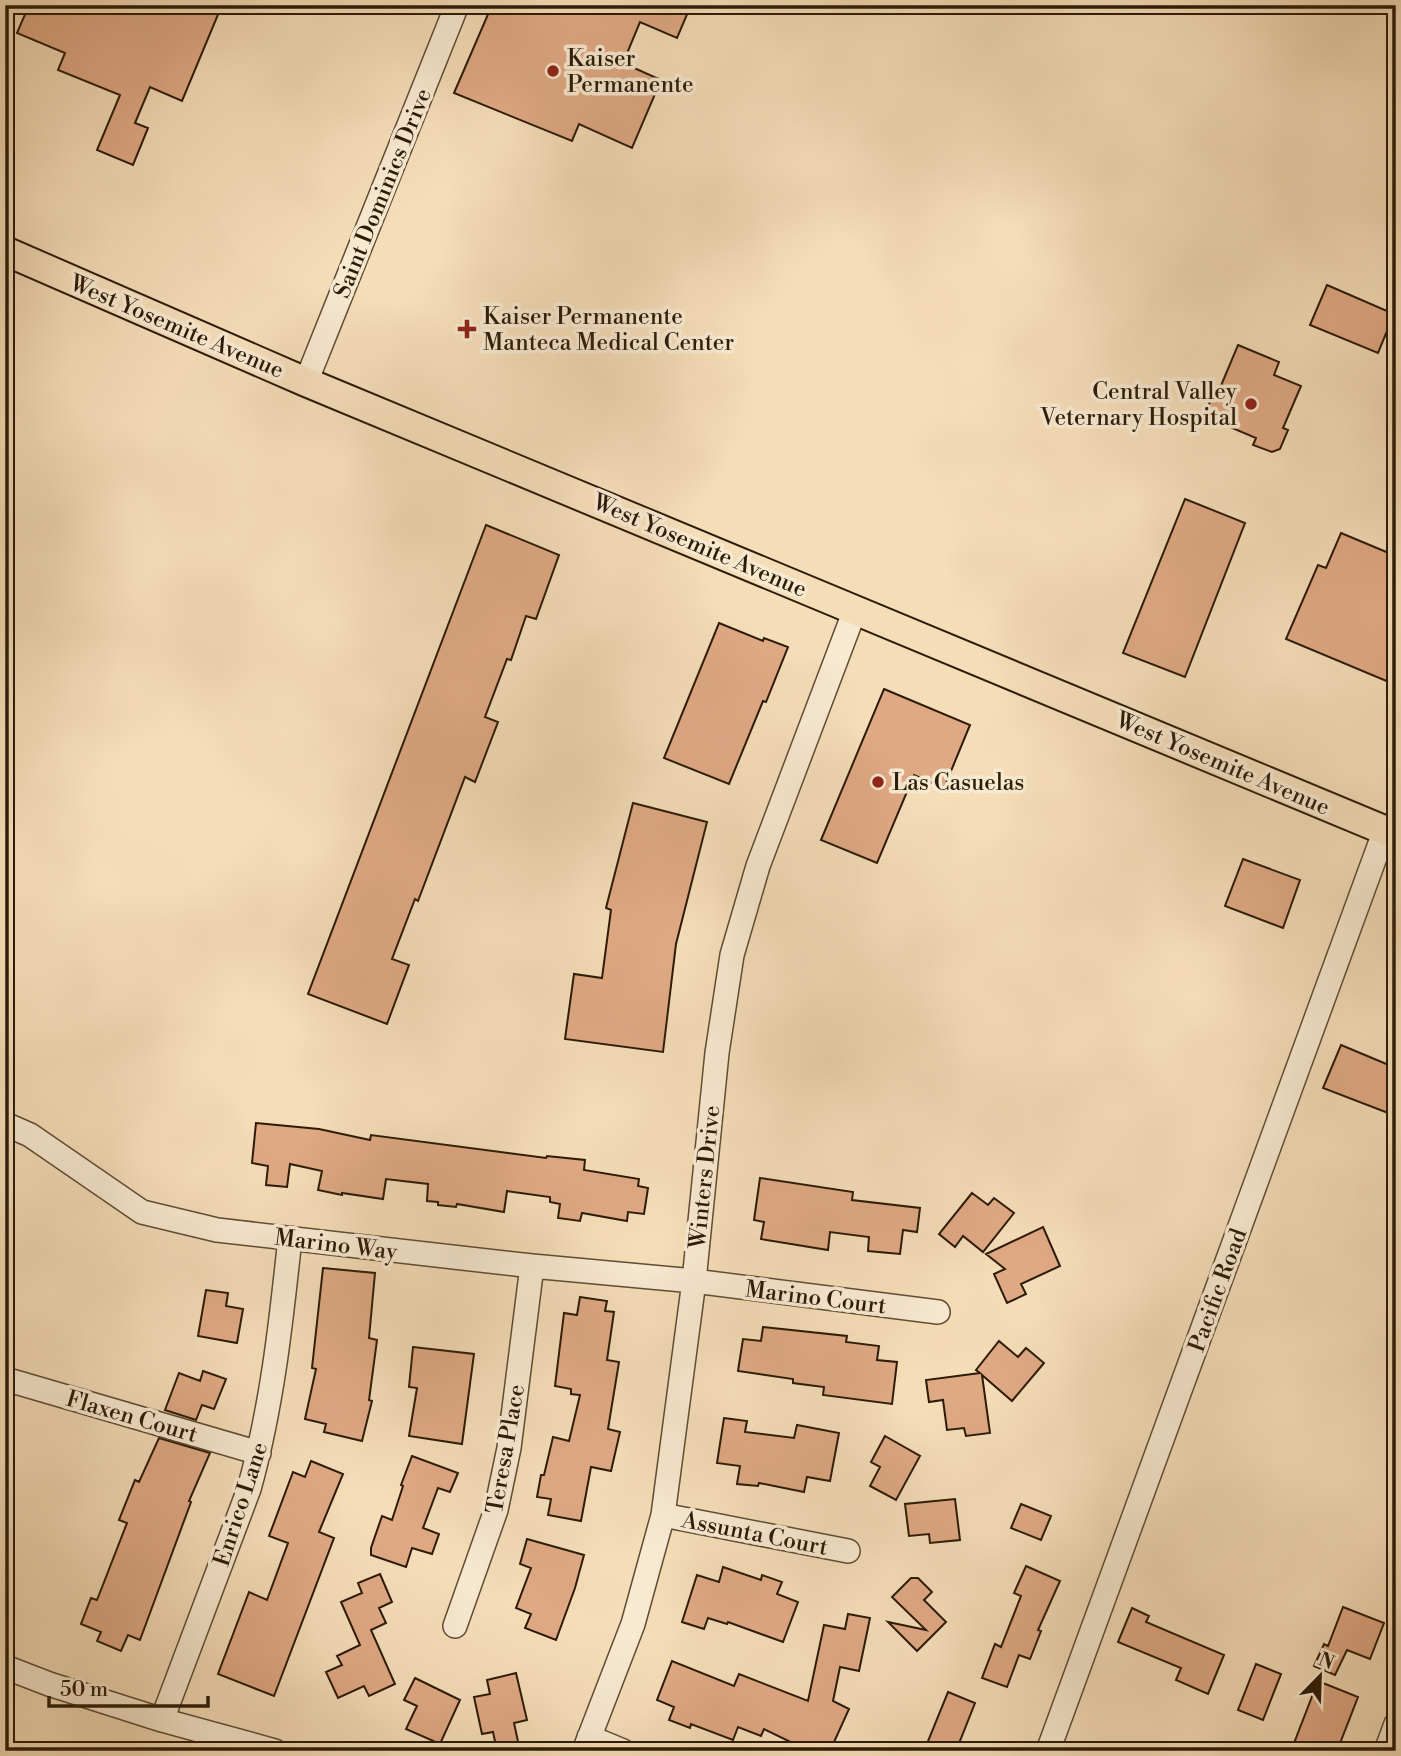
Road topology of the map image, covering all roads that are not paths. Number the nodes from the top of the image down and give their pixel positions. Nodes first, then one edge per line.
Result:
1 (457, 5) edge
2 (5, 251) edge
3 (306, 382) junction
4 (855, 610) junction
5 (1390, 832) edge
6 (5, 1124) edge
7 (290, 1238) junction
8 (532, 1266) junction
9 (694, 1281) junction
10 (938, 1312) dead end
11 (5, 1379) edge
12 (259, 1453) junction
13 (663, 1515) junction
14 (848, 1552) dead end
15 (455, 1626) dead end
16 (5, 1667) edge
17 (162, 1720) junction
18 (1396, 1724) edge
19 (586, 1744) edge
20 (275, 1751) edge
21 (623, 1751) edge
22 (1048, 1751) edge
23 (1386, 1751) edge

1 - 3 street, Saint Dominics Drive
2 - 3 main road, West Yosemite Avenue
3 - 4 main road, West Yosemite Avenue
4 - 5 main road, West Yosemite Avenue
4 - 9 street, Winters Drive
5 - 22 street, Pacific Road
6 - 7 street, Marino Way
7 - 8 street, Marino Way
7 - 12 street, Enrico Lane
8 - 9 street, Marino Way
8 - 15 street, Teresa Place
9 - 10 street, Marino Court
9 - 13 street, Winters Drive
11 - 12 street, Flaxen Court
12 - 17 street, Enrico Lane
13 - 14 street, Assunta Court
13 - 19 street, Winters Drive
16 - 17 street
17 - 20 street
18 - 23 street
19 - 21 street

